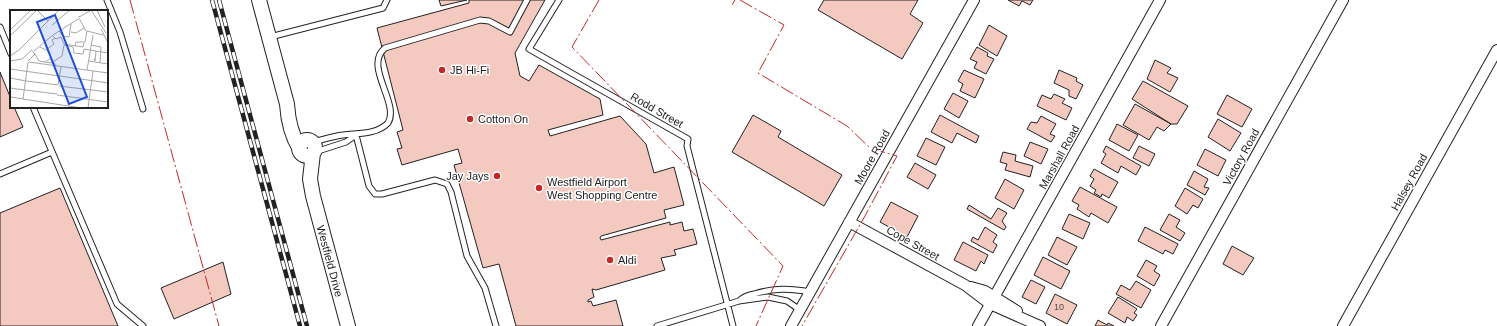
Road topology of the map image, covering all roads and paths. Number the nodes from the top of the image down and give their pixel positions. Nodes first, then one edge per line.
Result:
1 (107, 0) edge
2 (259, 0) edge
3 (387, 0) edge
4 (527, 0) edge
5 (559, 0) edge
6 (974, 0) edge
7 (1160, 0) edge
8 (1343, 0) edge
9 (0, 27) edge
10 (270, 37) junction
11 (1497, 50) edge
12 (10, 52) edge
13 (33, 108) edge
14 (143, 109) dead end
15 (356, 135) junction
16 (309, 149) junction
17 (52, 152) junction
18 (0, 174) edge
19 (849, 222) junction
20 (810, 292) junction
21 (740, 300) junction
22 (992, 300) junction
23 (727, 304) junction
24 (800, 310) junction
25 (144, 326) edge
26 (348, 326) edge
27 (496, 326) edge
28 (657, 326) edge
29 (732, 326) edge
30 (791, 326) edge
31 (978, 326) edge
32 (1040, 326) edge
33 (1161, 326) edge
34 (1343, 326) edge

1 - 14 lane
2 - 10 main road, Westfield Drive
3 - 10 lane
4 - 15 lane
5 - 23 lane, Rodd Street
6 - 19 street, Moore Road
7 - 22 street, Marshall Road
8 - 33 street, Victory Road
9 - 12 lane
10 - 16 main road, Westfield Drive
11 - 34 street, Halsey Road
13 - 17 lane
15 - 16 lane
15 - 16 lane
15 - 27 lane
16 - 26 main road, Westfield Drive
17 - 18 lane
17 - 25 lane
19 - 20 street, Moore Road
19 - 22 street, Cope Street
20 - 21 lane
20 - 24 street, Moore Road
21 - 23 lane
21 - 24 lane
22 - 31 street, Marshall Road
22 - 32 street, Cope Street
23 - 28 lane
23 - 29 lane
24 - 30 street, Moore Road

